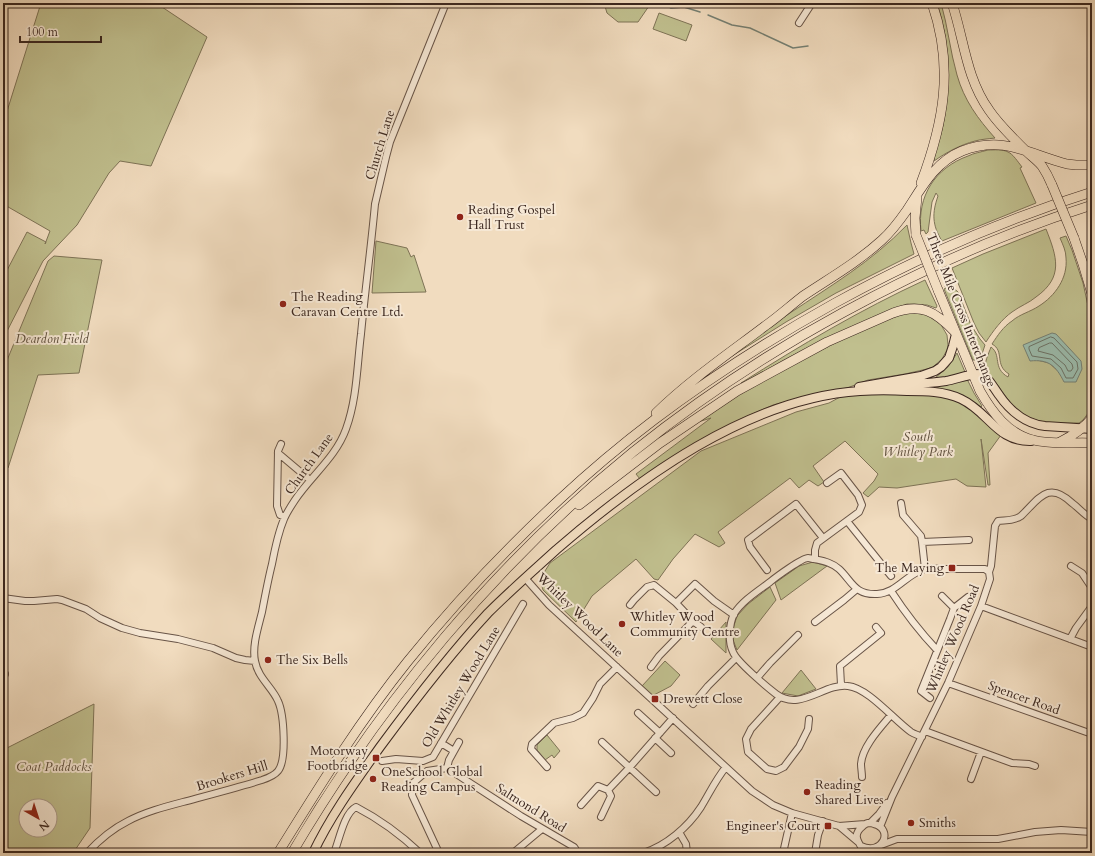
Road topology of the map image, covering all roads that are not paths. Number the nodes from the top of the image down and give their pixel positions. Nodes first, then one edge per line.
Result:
1 (446, 3) edge
2 (812, 3) edge
3 (932, 3) edge
4 (952, 3) edge
5 (799, 23) dead end
6 (1027, 151) junction
7 (1092, 165) edge
8 (1092, 192) edge
9 (917, 194) junction
10 (1092, 205) edge
11 (1092, 294) edge
12 (955, 333) junction
13 (977, 375) junction
14 (886, 383) junction
15 (843, 392) junction
16 (1092, 418) edge
17 (1082, 428) junction
18 (1092, 429) edge
19 (1033, 440) junction
20 (627, 441) junction
21 (1059, 442) junction
22 (1092, 443) edge
23 (281, 444) dead end
24 (278, 453) junction
25 (310, 480) junction
26 (827, 483) dead end
27 (901, 503) dead end
28 (285, 517) junction
29 (1092, 519) edge
30 (847, 521) junction
31 (543, 532) junction
32 (823, 538) junction
33 (970, 540) dead end
34 (922, 542) junction
35 (815, 559) junction
36 (1070, 566) dead end
37 (925, 569) junction
38 (767, 570) dead end
39 (989, 572) junction
40 (891, 576) dead end
41 (524, 578) junction
42 (1092, 588) edge
43 (857, 589) junction
44 (892, 591) junction
45 (942, 596) dead end
46 (968, 597) dead end
47 (3, 598) edge
48 (676, 603) junction
49 (523, 604) dead end
50 (630, 605) dead end
51 (981, 606) junction
52 (1092, 606) edge
53 (954, 608) junction
54 (734, 614) junction
55 (693, 620) junction
56 (815, 622) dead end
57 (701, 627) dead end
58 (876, 627) dead end
59 (798, 635) dead end
60 (1070, 639) junction
61 (1092, 647) edge
62 (937, 650) junction
63 (736, 658) junction
64 (255, 661) junction
65 (618, 667) junction
66 (651, 667) dead end
67 (757, 678) junction
68 (948, 683) junction
69 (841, 685) junction
70 (780, 697) junction
71 (930, 698) dead end
72 (694, 704) dead end
73 (638, 713) dead end
74 (891, 715) junction
75 (673, 718) junction
76 (809, 719) dead end
77 (660, 733) junction
78 (923, 734) junction
79 (1092, 734) edge
80 (654, 738) junction
81 (459, 742) dead end
82 (602, 742) dead end
83 (441, 743) junction
84 (454, 750) junction
85 (980, 752) junction
86 (671, 753) dead end
87 (382, 761) dead end
88 (1035, 766) dead end
89 (547, 767) dead end
90 (726, 767) junction
91 (447, 768) junction
92 (629, 768) junction
93 (862, 777) dead end
94 (971, 779) dead end
95 (608, 790) junction
96 (656, 792) dead end
97 (892, 797) junction
98 (581, 805) dead end
99 (792, 813) junction
100 (600, 817) dead end
101 (823, 821) junction
102 (868, 823) junction
103 (839, 826) junction
104 (880, 827) junction
105 (542, 829) junction
106 (679, 832) junction
107 (1092, 832) edge
108 (885, 834) junction
109 (897, 839) junction
110 (859, 844) junction
111 (879, 849) edge
112 (87, 853) edge
113 (278, 853) edge
114 (292, 853) edge
115 (313, 853) edge
116 (334, 853) edge
117 (420, 853) edge
118 (439, 853) edge
119 (513, 853) edge
120 (578, 853) edge
121 (643, 853) edge
122 (686, 853) edge
123 (783, 853) edge
124 (815, 853) edge
125 (865, 853) edge

1 - 25 street, Church Lane
2 - 5 street
3 - 9 highway
4 - 6 highway
6 - 7 highway
6 - 9 highway
6 - 11 highway, bridge
8 - 20 highway
9 - 12 highway, Three Mile Cross Interchange, bridge
9 - 20 highway
10 - 31 highway
12 - 13 highway, Three Mile Cross Interchange
12 - 14 main road
12 - 31 highway
13 - 14 main road
13 - 17 main road
13 - 19 highway, Three Mile Cross Interchange
14 - 15 main road
15 - 19 main road
15 - 41 main road
16 - 17 highway
17 - 18 main road
17 - 21 highway
19 - 21 highway, Three Mile Cross Interchange
20 - 113 highway
21 - 22 highway, Three Mile Cross Interchange
23 - 24 street
24 - 25 street
24 - 28 street
25 - 28 street, Church Lane
26 - 30 street
27 - 34 street
28 - 64 street, Church Lane
29 - 39 street, Whitley Wood Road
30 - 32 street
30 - 40 street
31 - 114 highway
32 - 35 street
32 - 38 street
33 - 34 street
34 - 37 street
35 - 43 street
35 - 54 street
36 - 42 street
37 - 39 street
37 - 44 street
39 - 51 street, Whitley Wood Road
41 - 65 street, Whitley Wood Lane
41 - 115 main road, Whitley Wood Lane
43 - 44 street
43 - 56 street
44 - 62 street
45 - 53 street
46 - 53 street
47 - 64 street
48 - 50 street
48 - 54 street
48 - 55 street
49 - 83 street, Old Whitley Wood Lane
51 - 60 street
51 - 68 street, Whitley Wood Road
52 - 60 street
53 - 62 street
54 - 63 street
55 - 57 street
55 - 66 street
58 - 69 street
59 - 67 street
60 - 61 street
62 - 71 street
63 - 67 street
63 - 72 street
64 - 112 street, Brookers Hill
65 - 75 street, Whitley Wood Lane
65 - 89 street
67 - 70 street
68 - 78 street, Whitley Wood Road
68 - 79 street, Spencer Road
69 - 70 street
69 - 74 street
70 - 76 street
73 - 77 street
74 - 78 street
74 - 93 street
75 - 77 street
75 - 90 street, Whitley Wood Lane
77 - 80 street
78 - 85 street
78 - 97 street, Whitley Wood Road
80 - 86 street
80 - 92 street
81 - 84 street
82 - 92 street
83 - 84 street
83 - 87 street, Old Whitley Wood Lane
84 - 91 street
85 - 88 street
85 - 94 street
90 - 99 street, Whitley Wood Lane
90 - 106 street
91 - 105 street, Salmond Road
91 - 118 street
92 - 95 street
92 - 96 street
95 - 98 street
95 - 100 street
97 - 102 street, Whitley Wood Road
97 - 104 street, Whitley Wood Road
99 - 101 street, Whitley Wood Lane
99 - 123 street
101 - 103 street, Whitley Wood Lane
101 - 124 street
102 - 103 street, Whitley Wood Lane
102 - 104 street
102 - 110 street
103 - 110 street, Whitley Wood Lane
104 - 108 street
105 - 119 street
105 - 120 street, Salmond Road
106 - 121 street
106 - 122 street
107 - 109 street
108 - 109 street
108 - 111 street
109 - 111 street
110 - 111 street
110 - 125 street
116 - 117 street

